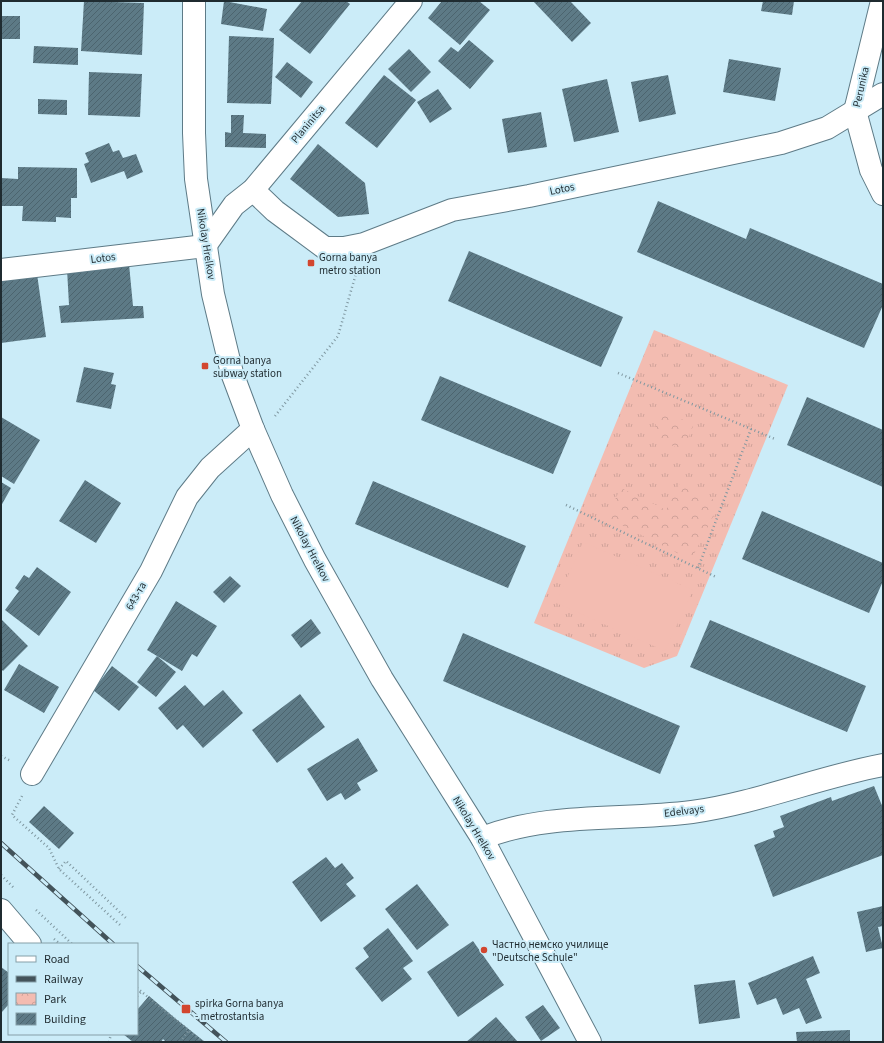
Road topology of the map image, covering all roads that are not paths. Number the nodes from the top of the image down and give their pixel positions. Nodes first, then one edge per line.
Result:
1 (194, 1) edge
2 (411, 1) edge
3 (882, 1) edge
4 (883, 94) edge
5 (855, 111) junction
6 (254, 190) junction
7 (883, 194) edge
8 (206, 246) junction
9 (1, 270) edge
10 (255, 434) junction
11 (883, 765) edge
12 (32, 774) road end
13 (482, 838) junction
14 (1, 910) edge
15 (29, 943) edge
16 (590, 1042) edge

1 - 8 street, Nikolay Hrelkov
2 - 6 street, Planinitsa
3 - 5 street, Perunika
4 - 5 street, Lotos
5 - 6 street, Lotos
5 - 7 street, Perunika
6 - 8 street, Planinitsa
8 - 9 street, Lotos
8 - 10 street, Nikolay Hrelkov
10 - 12 street, 643-та
10 - 13 street, Nikolay Hrelkov
11 - 13 street, Edelvays
13 - 16 street, Nikolay Hrelkov
14 - 15 street

